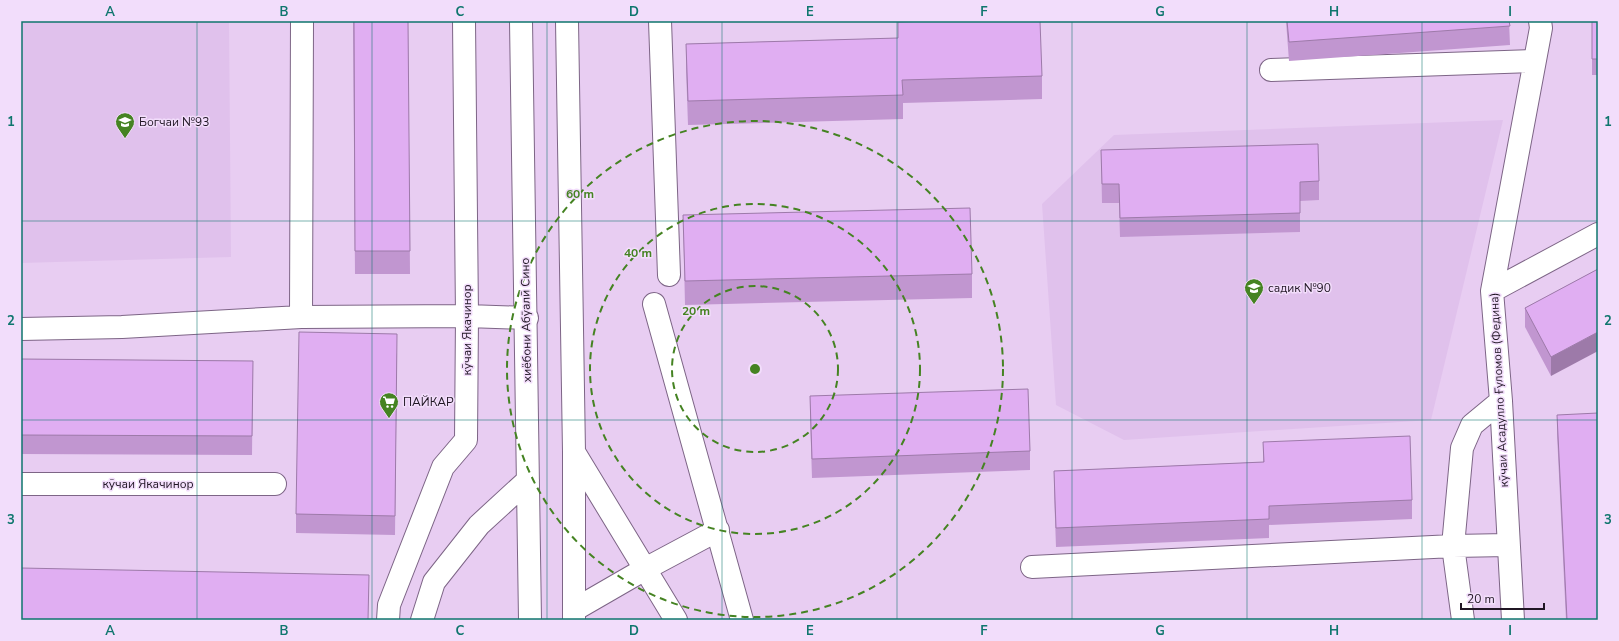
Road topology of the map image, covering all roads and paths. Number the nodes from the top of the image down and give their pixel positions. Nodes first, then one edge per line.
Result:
1 (302, 21) edge
2 (464, 21) edge
3 (521, 21) edge
4 (568, 21) edge
5 (660, 21) edge
6 (1540, 21) edge
7 (1534, 61) junction
8 (1271, 70) dead end
9 (1598, 234) edge
10 (669, 275) dead end
11 (1492, 291) junction
12 (654, 304) dead end
13 (467, 316) junction
14 (301, 317) junction
15 (526, 318) junction
16 (21, 329) edge
17 (1501, 401) junction
18 (574, 452) junction
19 (528, 480) junction
20 (21, 484) edge
21 (275, 484) dead end
22 (718, 530) junction
23 (1508, 545) junction
24 (1453, 546) junction
25 (1032, 567) dead end
26 (645, 568) junction
27 (574, 615) edge
28 (388, 620) edge
29 (422, 620) edge
30 (530, 620) edge
31 (676, 620) edge
32 (742, 620) edge
33 (1463, 620) edge
34 (1513, 620) edge

1 - 14 main road
2 - 13 main road, кӯчаи Якачинор
3 - 15 main road, хиёбони Абӯалӣ Сино
4 - 18 main road
5 - 10 main road
6 - 7 main road, кӯчаи Асадулло Ғуломов (Федина)
7 - 8 main road
7 - 11 main road, кӯчаи Асадулло Ғуломов (Федина)
9 - 11 main road
11 - 17 main road, кӯчаи Асадулло Ғуломов (Федина)
12 - 22 main road
13 - 14 main road
13 - 15 main road
13 - 28 main road, кӯчаи Якачинор
14 - 16 main road
15 - 19 main road, хиёбони Абӯалӣ Сино
17 - 23 main road, кӯчаи Асадулло Ғуломов (Федина)
17 - 24 main road
18 - 26 main road
18 - 27 main road
19 - 29 main road
19 - 30 main road, хиёбони Абӯалӣ Сино
20 - 21 main road, кӯчаи Якачинор
22 - 26 main road
22 - 32 main road
23 - 24 main road
23 - 34 main road, кӯчаи Асадулло Ғуломов (Федина)
24 - 25 main road
24 - 33 main road
26 - 27 main road
26 - 31 main road

